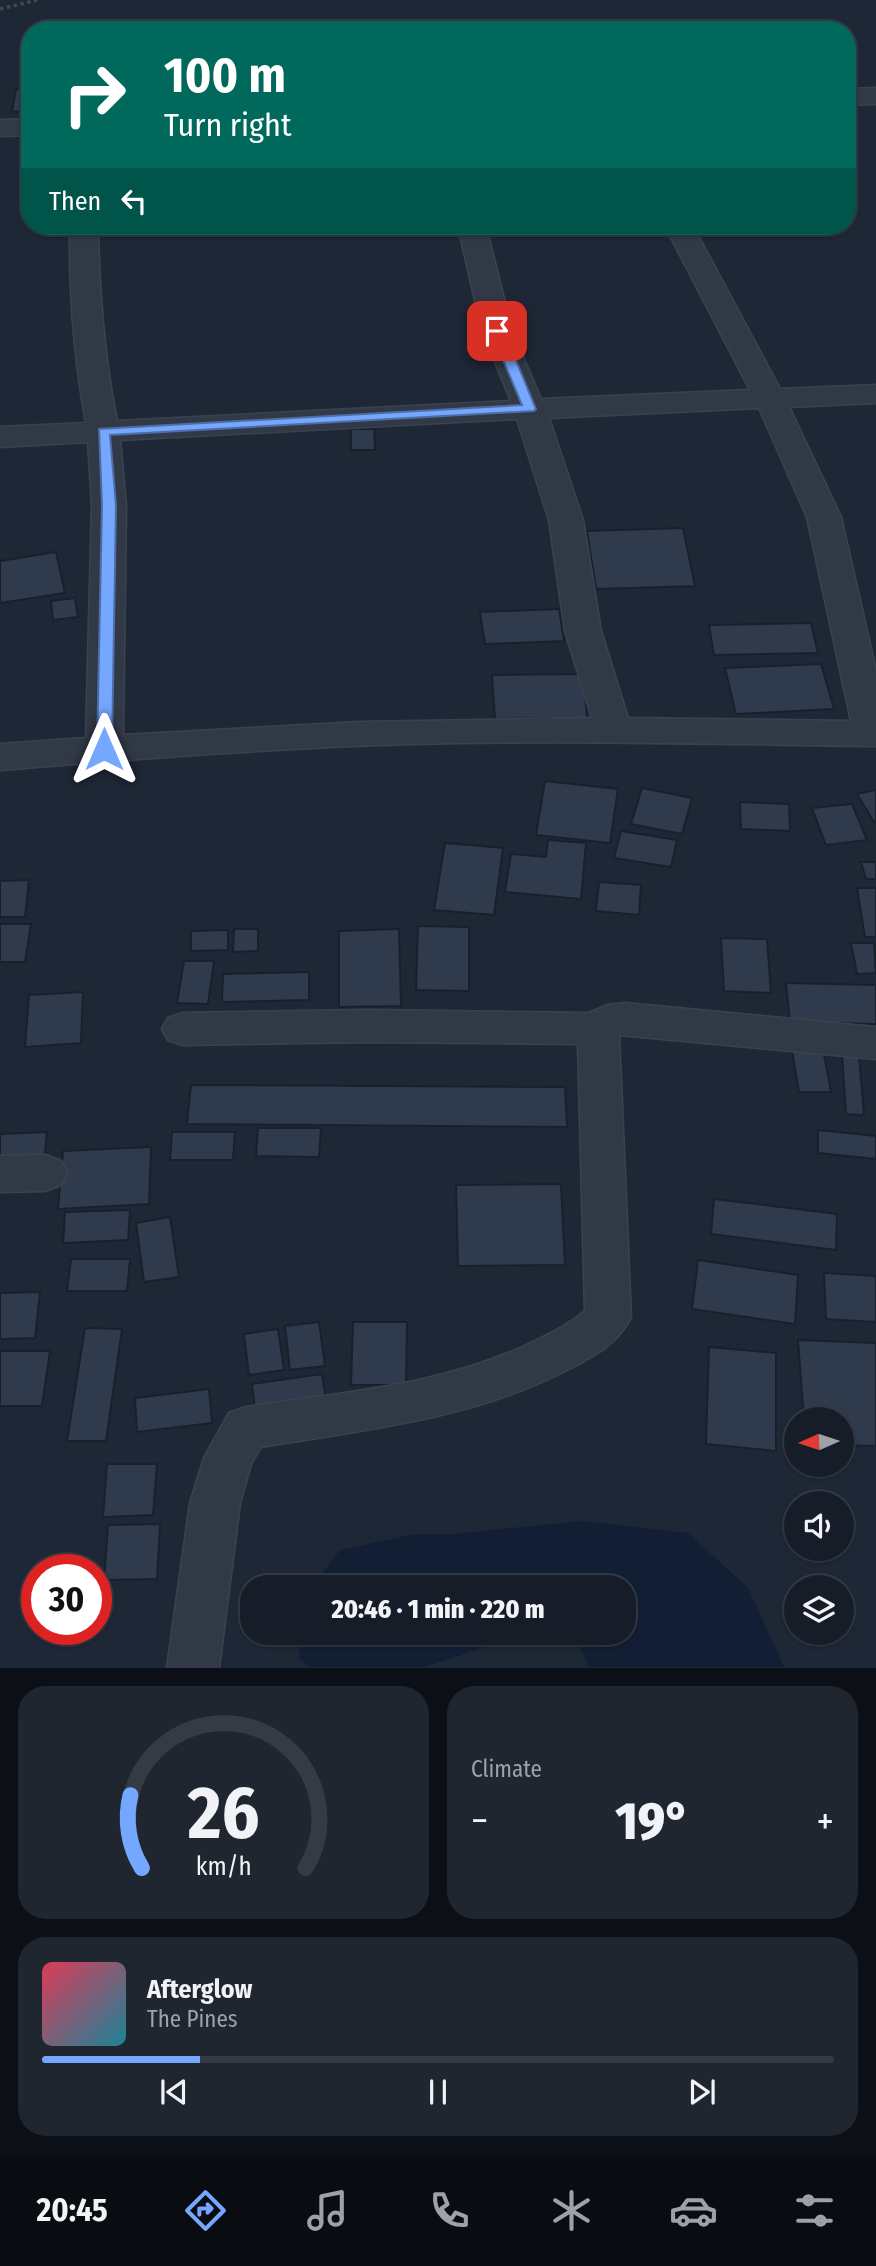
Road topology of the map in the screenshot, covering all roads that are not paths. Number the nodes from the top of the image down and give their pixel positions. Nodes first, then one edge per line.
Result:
1 (876, 96) edge
2 (856, 97) edge
3 (21, 127) edge
4 (0, 128) edge
5 (84, 235) edge
6 (474, 235) edge
7 (684, 235) edge
8 (876, 394) edge
9 (769, 399) junction
10 (530, 409) junction
11 (103, 432) junction
12 (0, 437) edge
13 (614, 731) junction
14 (874, 734) edge
15 (104, 749) junction
16 (0, 757) edge
17 (183, 1029) dead end
18 (598, 1029) junction
19 (876, 1043) edge
20 (45, 1173) dead end
21 (0, 1174) edge
22 (193, 1668) edge

1 - 2 street
3 - 4 street
5 - 11 street
6 - 10 street
7 - 9 street
8 - 9 street
9 - 10 street
9 - 14 street
10 - 11 street
10 - 13 street
11 - 12 street
11 - 15 street
13 - 14 street
13 - 15 street
15 - 16 street
17 - 18 street
18 - 19 street
18 - 22 street
20 - 21 street

